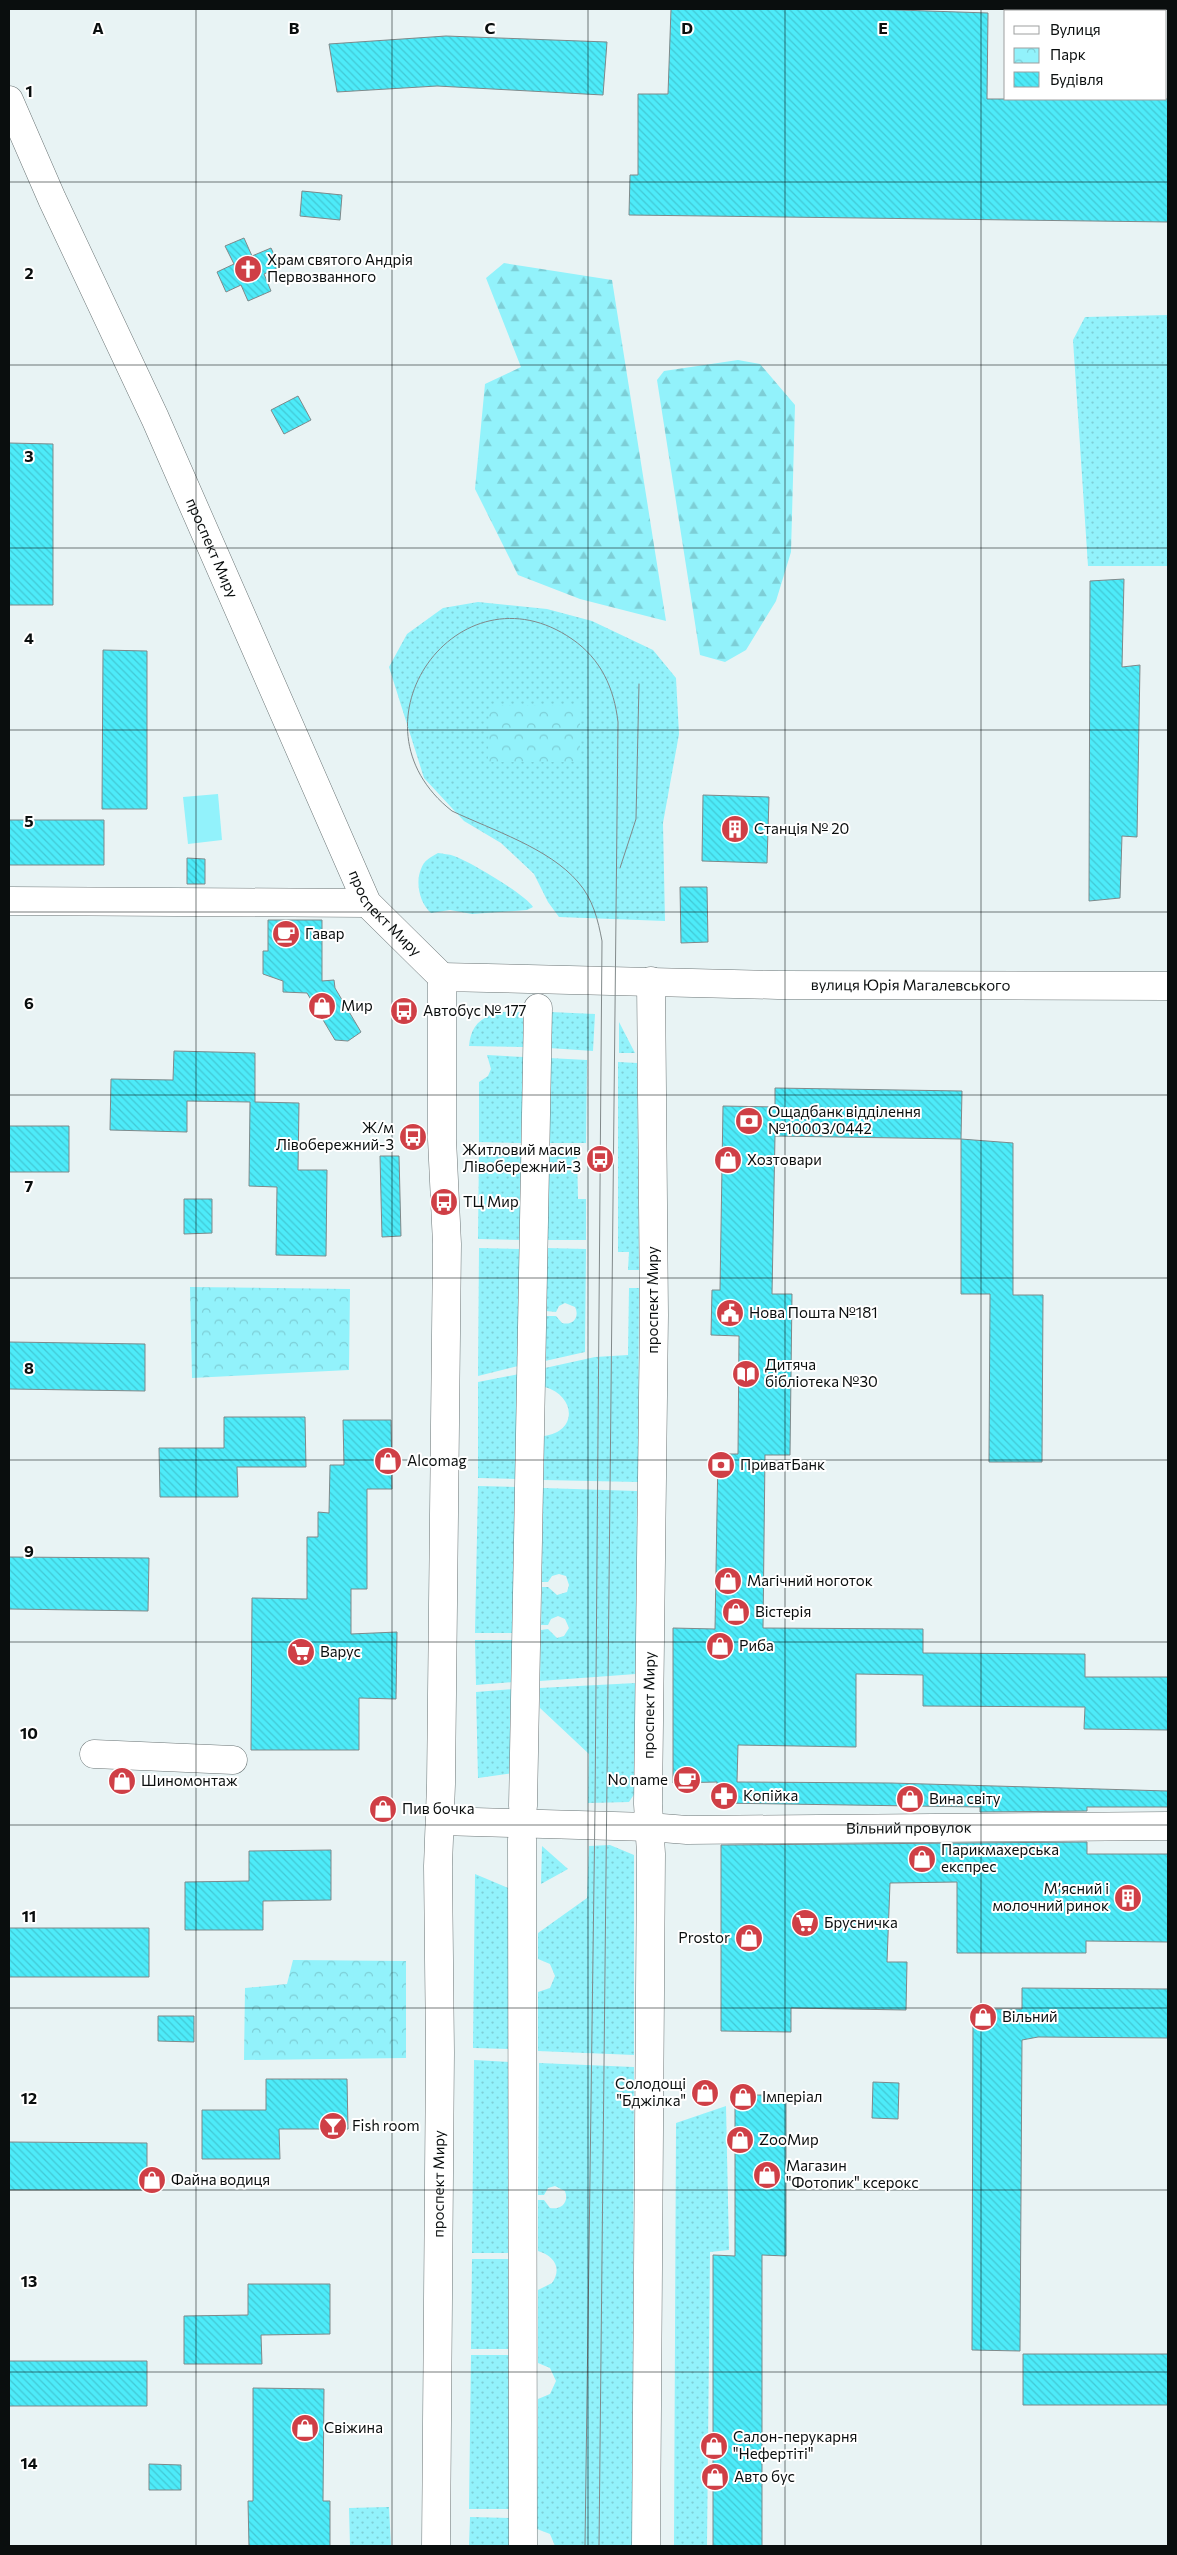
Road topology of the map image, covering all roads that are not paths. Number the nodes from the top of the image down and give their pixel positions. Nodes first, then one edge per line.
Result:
1 (9, 100) edge
2 (9, 901) edge
3 (367, 903) junction
4 (442, 977) junction
5 (651, 981) junction
6 (1168, 986) edge
7 (538, 1008) dead end
8 (94, 1754) dead end
9 (233, 1760) dead end
10 (523, 1806) dead end
11 (440, 1821) junction
12 (1168, 1826) edge
13 (649, 1827) junction
14 (522, 1839) dead end
15 (436, 2546) edge
16 (523, 2546) edge
17 (646, 2546) edge

1 - 3 street, проспект Миру
2 - 3 street
3 - 4 street, проспект Миру
4 - 5 street
4 - 11 street, проспект Миру
5 - 6 street, вулиця Юрія Магалевського
5 - 13 street, проспект Миру
7 - 10 street
8 - 9 street
11 - 13 street
11 - 15 street, проспект Миру
12 - 13 street, Вільний провулок
13 - 17 street, проспект Миру
14 - 16 street

